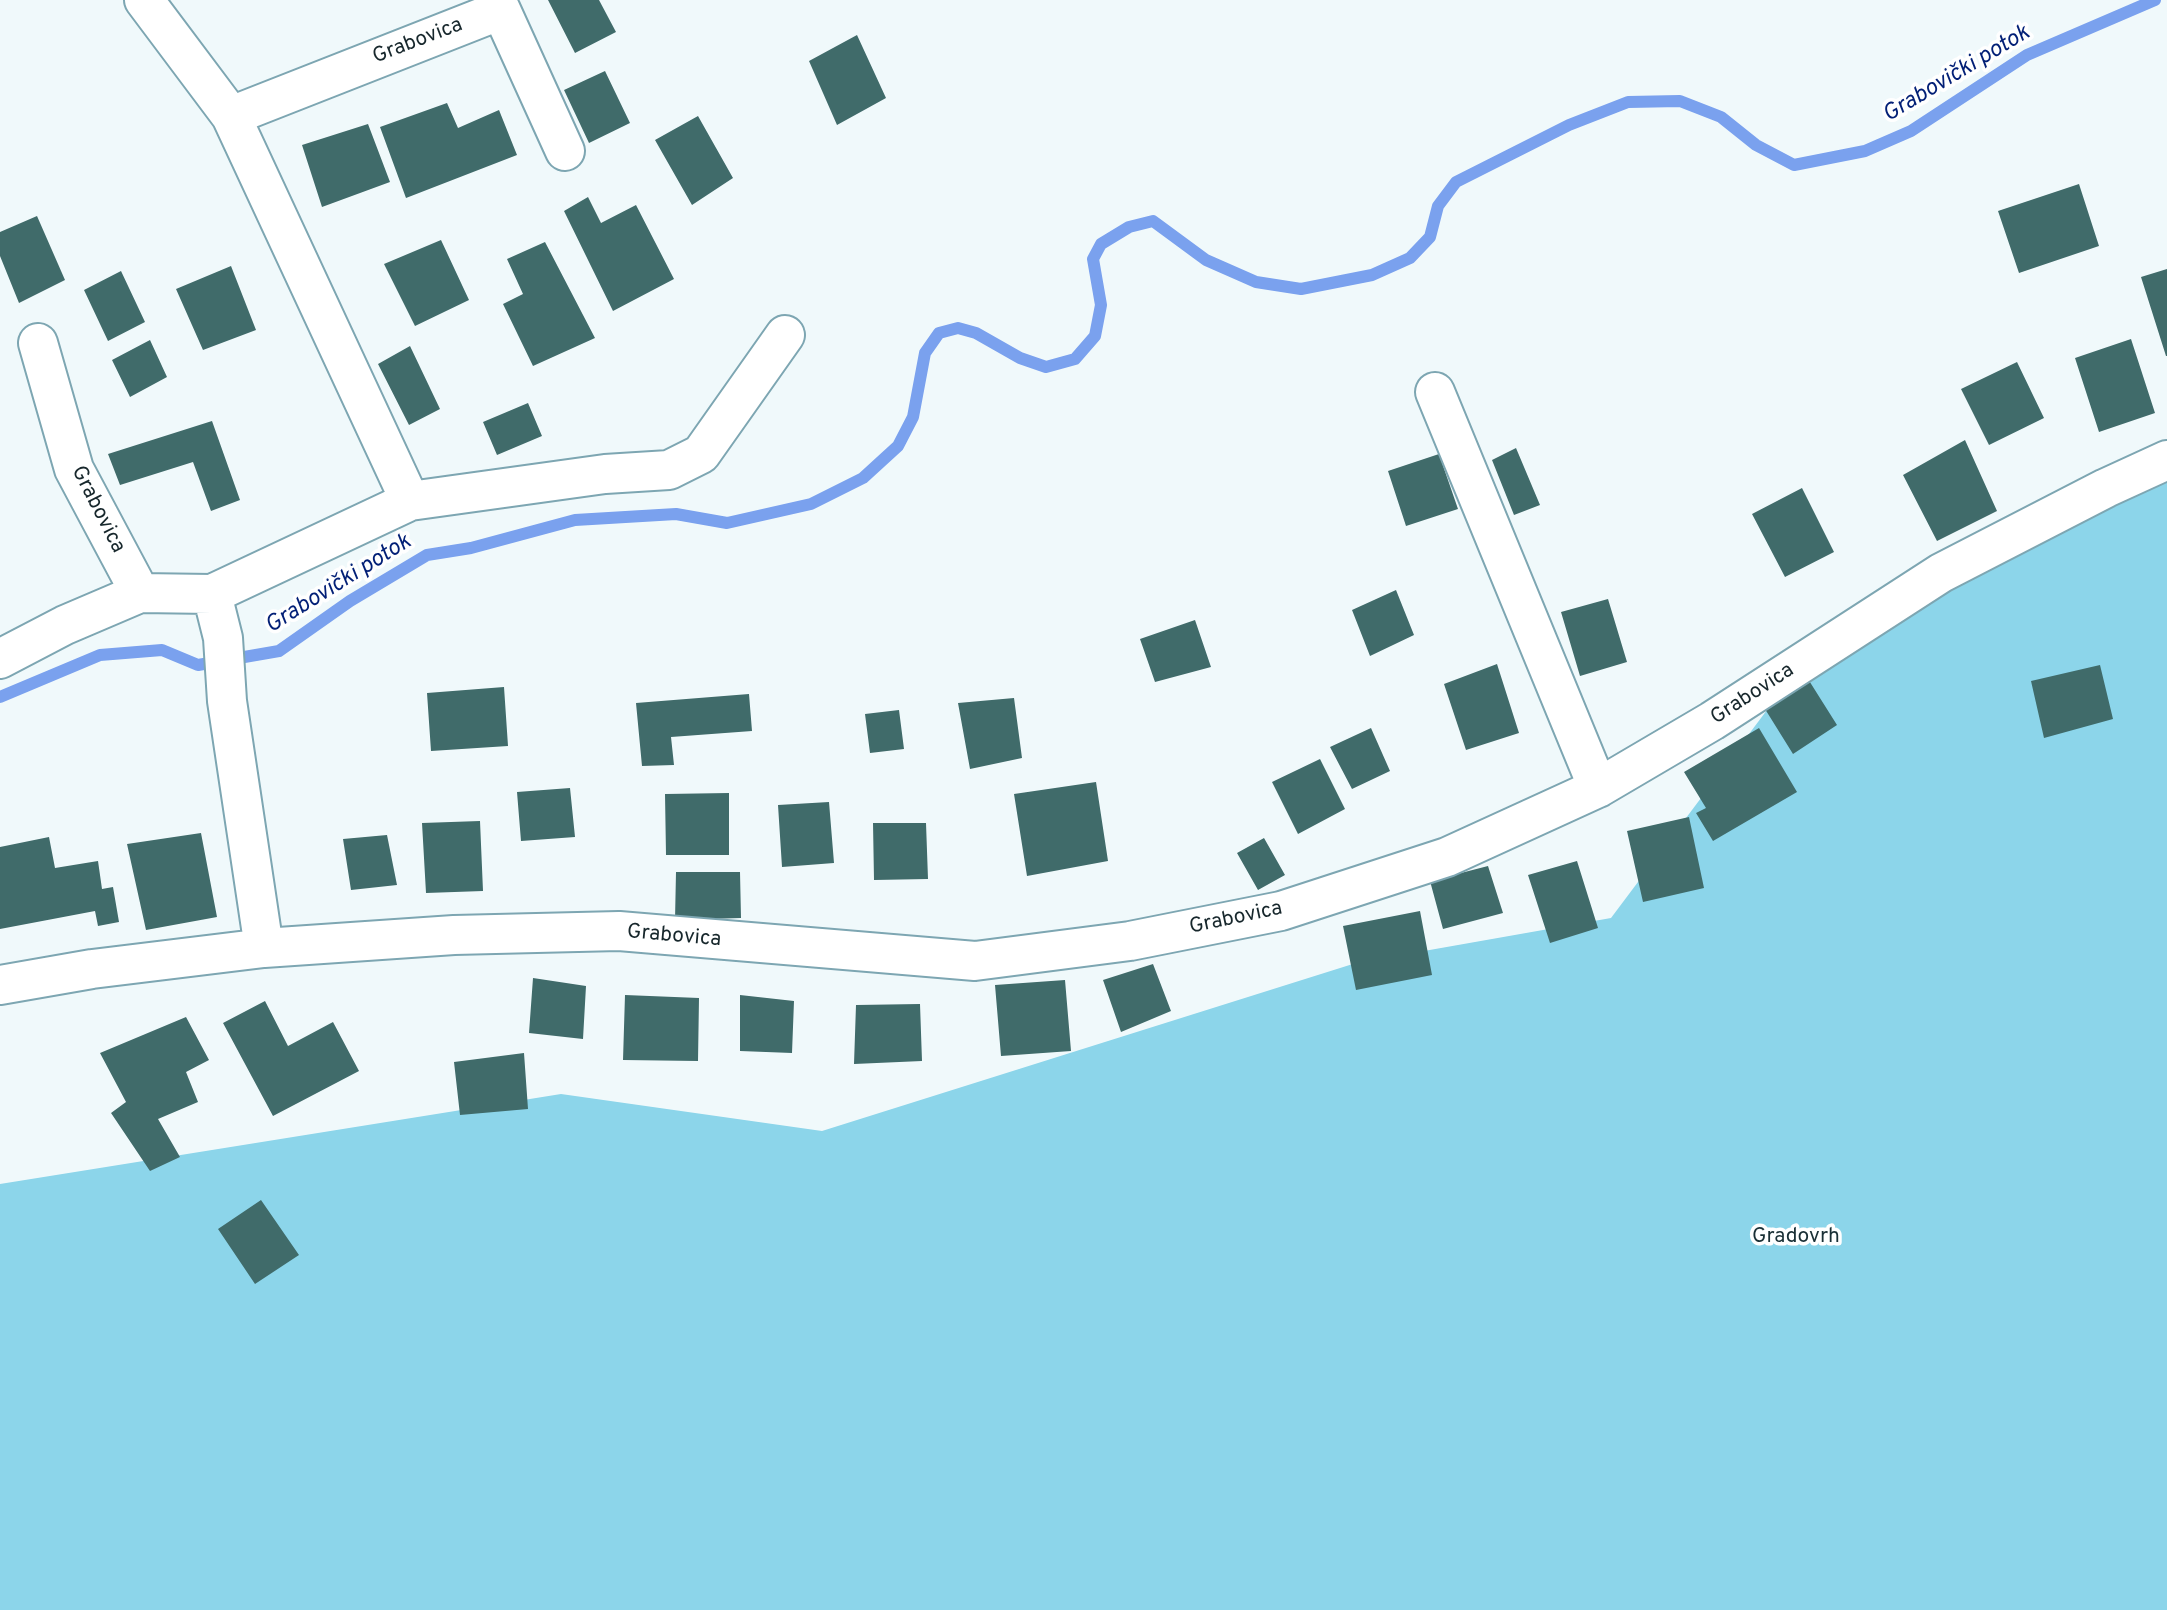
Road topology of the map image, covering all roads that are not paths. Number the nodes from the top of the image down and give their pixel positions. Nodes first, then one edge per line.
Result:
1 (144, 0) edge
2 (231, 116) junction
3 (565, 151) dead end
4 (785, 335) dead end
5 (38, 343) dead end
6 (1436, 393) dead end
7 (2167, 460) edge
8 (410, 501) junction
9 (140, 593) junction
10 (212, 594) junction
11 (0, 659) edge
12 (1598, 788) junction
13 (264, 948) junction
14 (0, 985) edge

1 - 2 street
2 - 3 street, Grabovica
2 - 8 street
4 - 8 street
5 - 9 street, Grabovica
6 - 12 street
7 - 12 street, Grabovica
8 - 10 street
9 - 10 street
9 - 11 street
10 - 13 street
12 - 13 street, Grabovica
13 - 14 street, Grabovica

